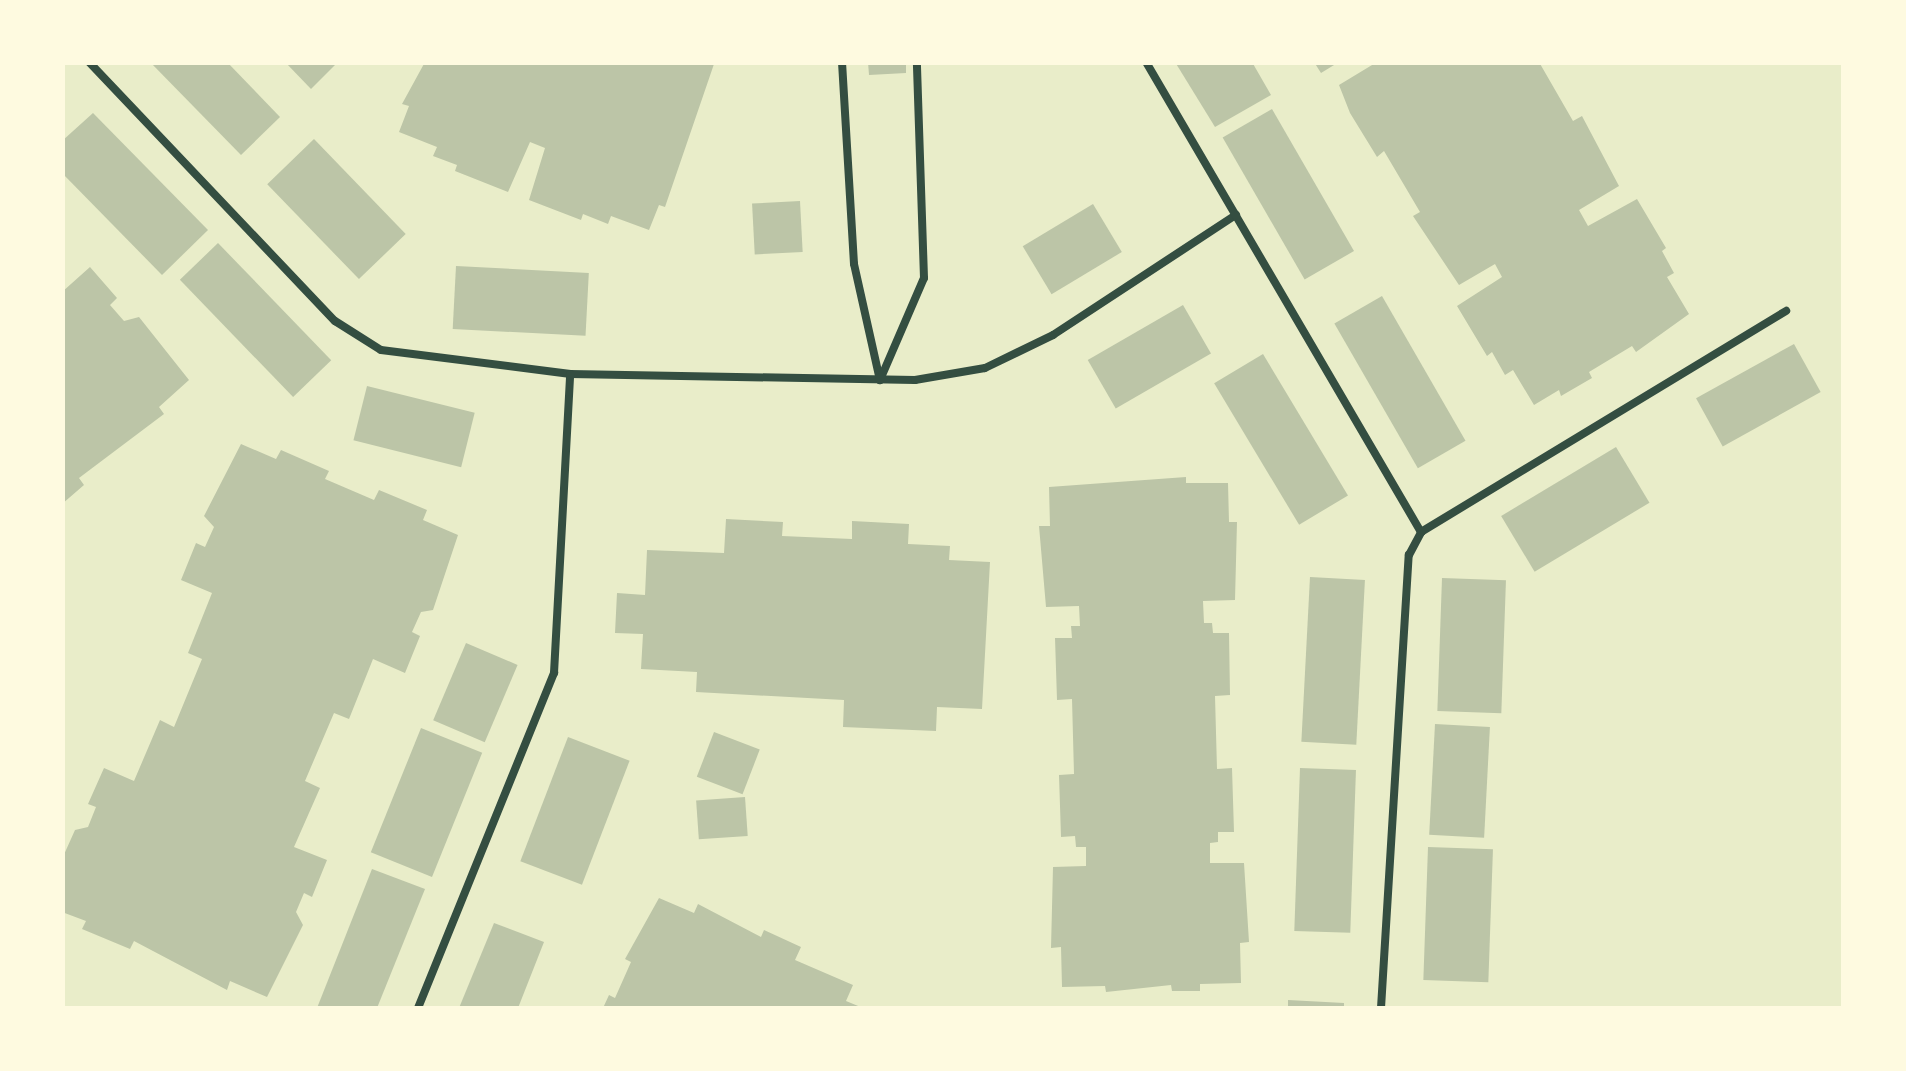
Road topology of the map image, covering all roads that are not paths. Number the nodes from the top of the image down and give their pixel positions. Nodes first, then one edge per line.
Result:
1 (88, 62) edge
2 (842, 62) edge
3 (917, 62) edge
4 (1146, 62) edge
5 (1236, 215) junction
6 (1786, 311) dead end
7 (570, 374) junction
8 (880, 380) junction
9 (1421, 532) junction
10 (418, 1008) edge
11 (1381, 1008) edge

1 - 7 lane
2 - 8 lane
3 - 8 lane
4 - 5 lane
5 - 8 lane
5 - 9 lane
6 - 9 lane
7 - 8 lane
7 - 10 lane
9 - 11 lane

